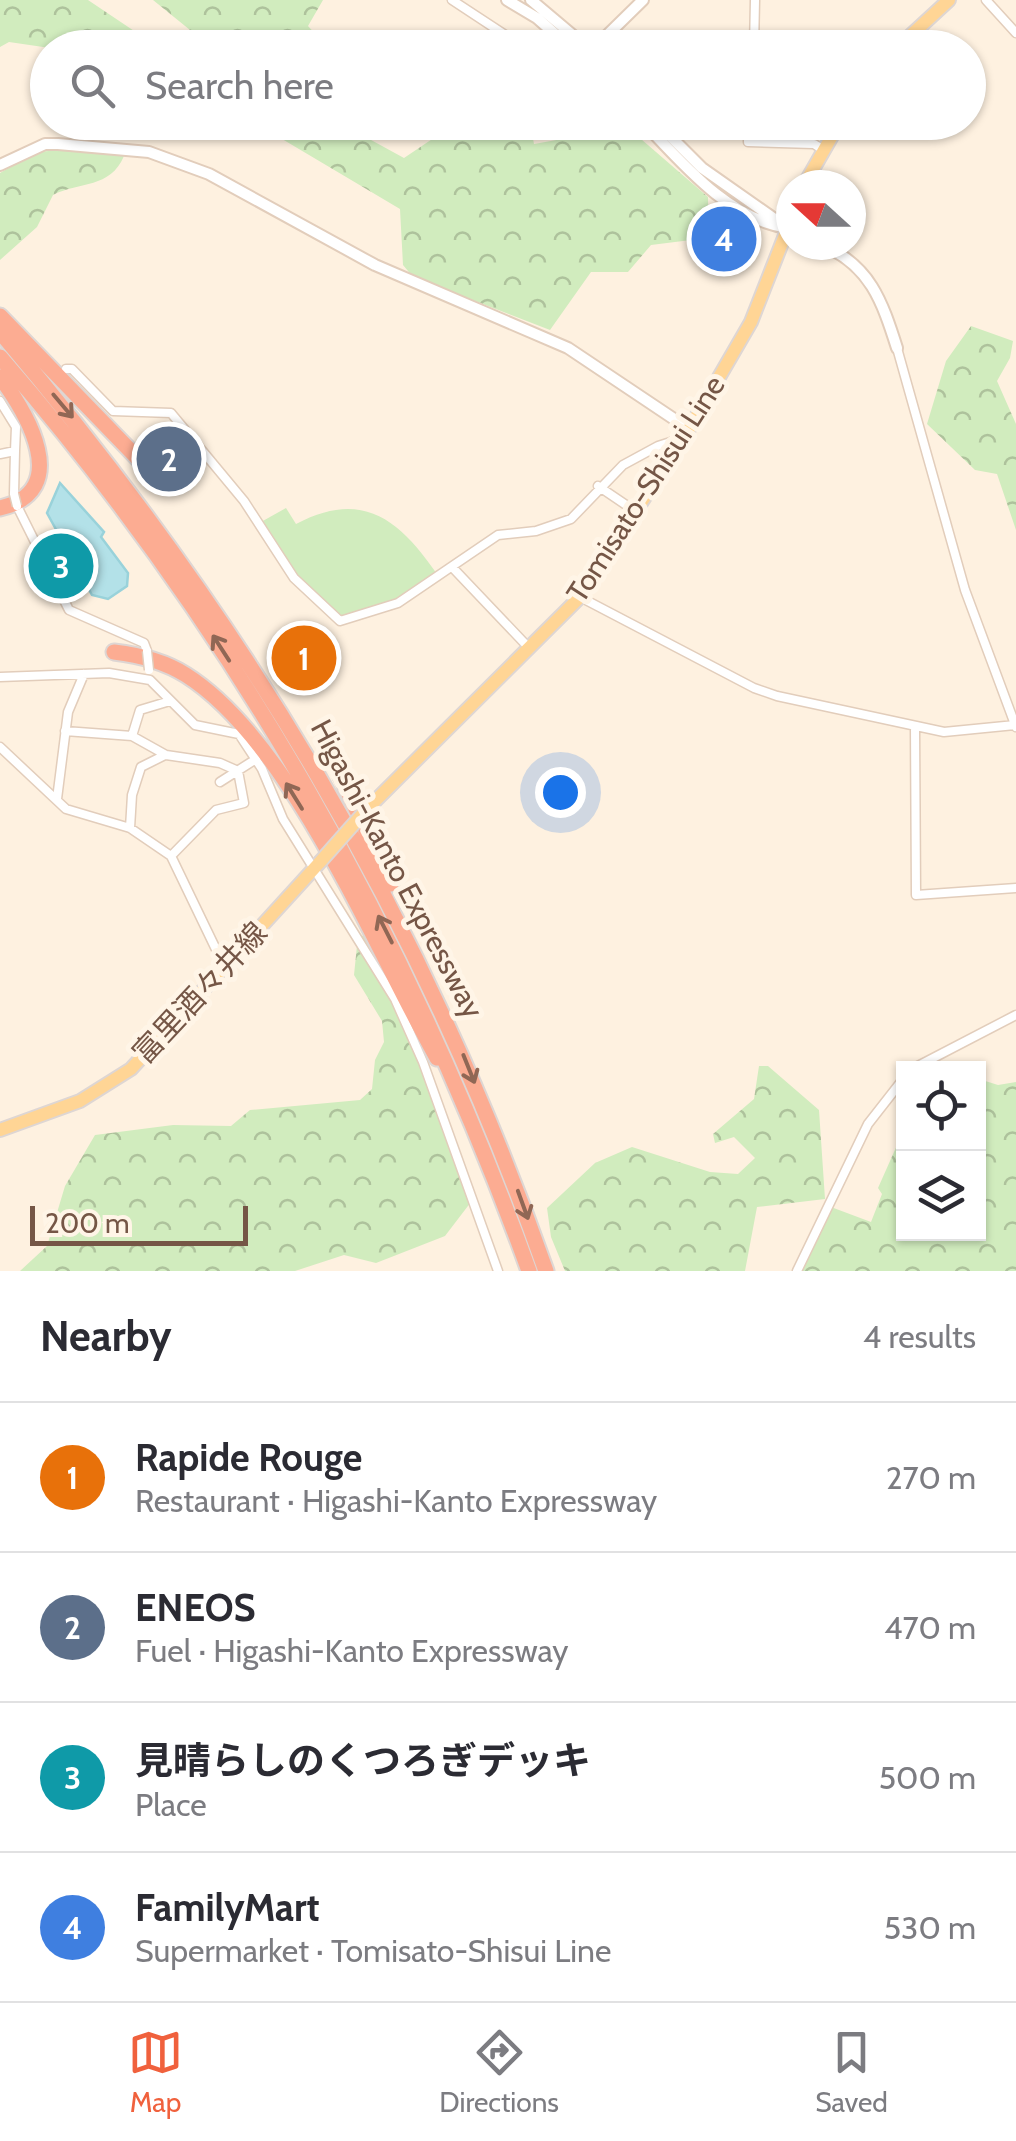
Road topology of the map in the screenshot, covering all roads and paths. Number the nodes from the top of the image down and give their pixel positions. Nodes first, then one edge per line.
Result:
1 (452, 0) edge
2 (507, 0) edge
3 (531, 0) edge
4 (644, 0) edge
5 (755, 0) edge
6 (949, 0) edge
7 (986, 0) edge
8 (498, 30) edge
9 (551, 30) edge
10 (568, 30) edge
11 (611, 30) edge
12 (754, 30) edge
13 (916, 30) edge
14 (1016, 32) edge
15 (662, 140) edge
16 (674, 140) edge
17 (748, 140) edge
18 (828, 140) edge
19 (822, 149) junction
20 (0, 165) edge
21 (812, 170) edge
22 (776, 217) edge
23 (776, 226) edge
24 (776, 260) edge
25 (851, 260) edge
26 (0, 316) edge
27 (0, 332) edge
28 (897, 348) joint
29 (0, 357) edge
30 (66, 368) dead end
31 (0, 377) edge
32 (0, 401) edge
33 (686, 434) junction
34 (15, 451) junction
35 (0, 454) edge
36 (148, 470) dead end
37 (598, 486) junction
38 (8, 507) edge
39 (635, 511) junction
40 (452, 567) junction
41 (580, 597) junction
42 (530, 649) junction
43 (114, 652) dead end
44 (84, 674) junction
45 (150, 675) junction
46 (0, 677) edge
47 (170, 702) junction
48 (914, 726) junction
49 (1016, 726) edge
50 (64, 731) junction
51 (132, 736) junction
52 (0, 747) edge
53 (165, 755) junction
54 (256, 759) junction
55 (238, 770) junction
56 (340, 774) dead end
57 (220, 782) dead end
58 (58, 799) junction
59 (367, 809) joint
60 (130, 828) junction
61 (171, 856) junction
62 (318, 864) junction
63 (1016, 888) edge
64 (224, 968) junction
65 (426, 973) junction
66 (1016, 1016) edge
67 (928, 1061) edge
68 (896, 1088) edge
69 (476, 1127) junction
70 (0, 1130) edge
71 (490, 1142) junction
72 (498, 1271) edge
73 (529, 1271) edge
74 (546, 1271) edge
75 (797, 1271) edge

1 - 8 street
2 - 9 street
3 - 10 street
4 - 11 street
5 - 12 street
6 - 13 main road
7 - 14 street
15 - 23 street
16 - 22 street
17 - 19 street
18 - 19 main road
19 - 21 main road
20 - 33 street
24 - 33 main road, Tomisato-Shisui Line
25 - 28 street
26 - 36 highway
27 -> 65 highway, Higashi-Kanto Expressway
28 - 49 street
69 -> 29 highway, Higashi-Kanto Expressway
30 - 40 street
31 - 38 highway
32 - 34 street
33 - 37 street
33 - 39 main road, Tomisato-Shisui Line
34 - 35 street
34 - 38 street, bridge
37 - 39 street
37 - 40 street
38 - 45 street, bridge
39 - 41 main road, Tomisato-Shisui Line
40 - 42 street
41 - 42 main road, Tomisato-Shisui Line
41 - 48 street
42 - 59 main road, Tomisato-Shisui Line
69 -> 43 highway
44 - 45 street
44 - 46 street
44 - 50 street
45 - 47 street
47 - 51 street
47 - 54 street
48 - 49 street
48 - 63 street
50 - 51 street
50 - 58 street
51 - 53 street
52 - 58 street
53 - 55 street
53 - 60 street
54 - 55 street
54 - 62 street
55 - 57 street
55 - 61 street
56 - 65 highway
58 - 60 street
59 - 62 main road, 富里酒々井線, bridge
60 - 61 street
61 - 64 street
62 - 64 main road, 富里酒々井線
62 - 72 street
64 - 70 main road, 富里酒々井線
65 -> 71 highway, Higashi-Kanto Expressway
66 - 67 street
68 - 75 street
69 - 71 highway, Higashi-Kanto Expressway
71 - 73 highway, Higashi-Kanto Expressway
71 -> 74 highway, Higashi-Kanto Expressway

